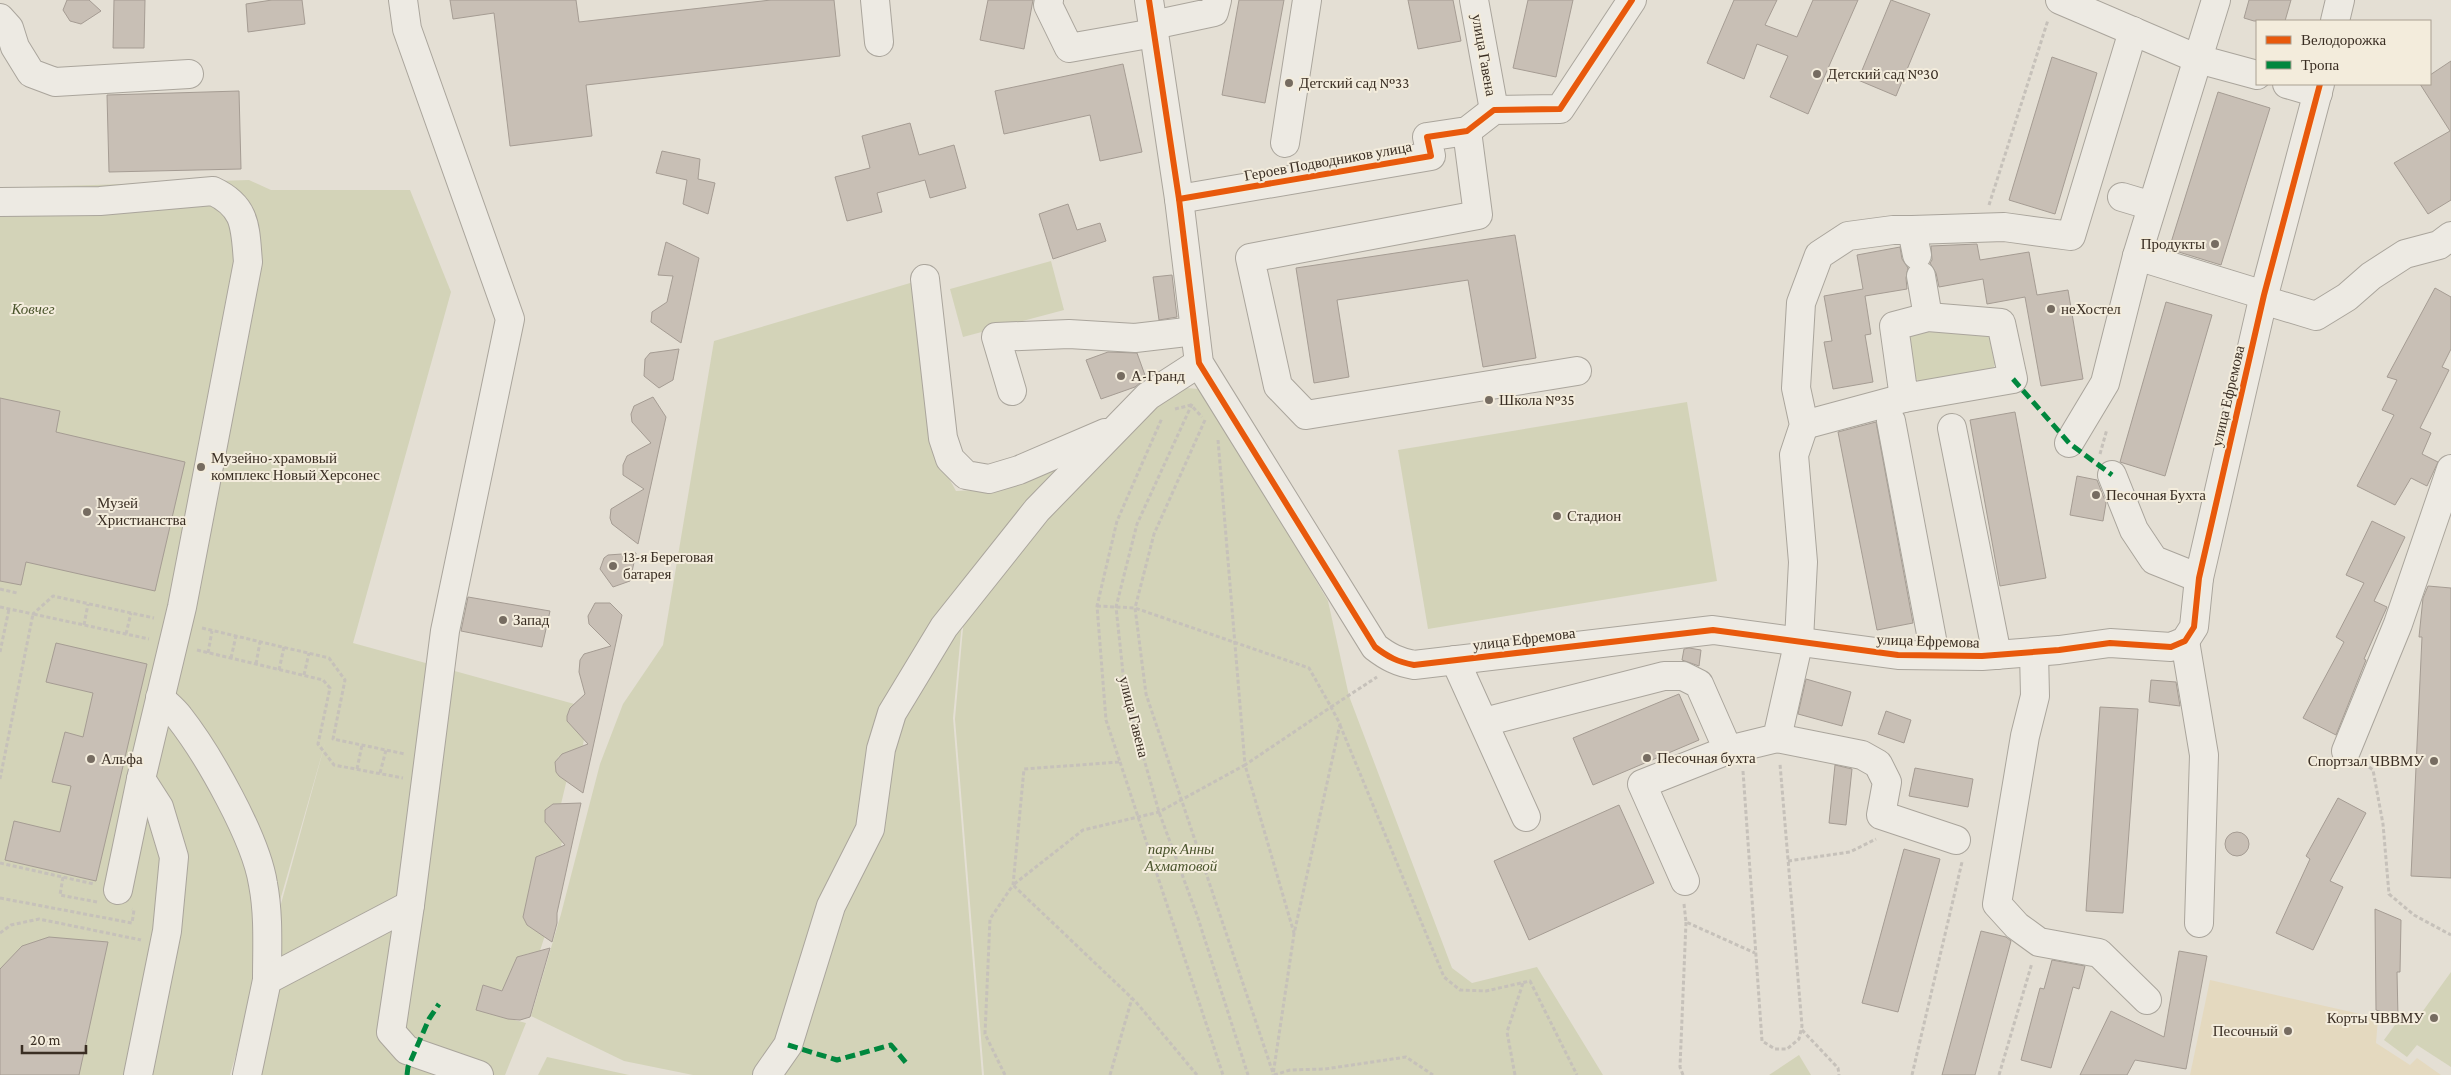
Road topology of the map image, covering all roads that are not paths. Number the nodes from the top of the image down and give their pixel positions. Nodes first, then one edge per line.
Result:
1 (403, 0) edge
2 (875, 0) edge
3 (1049, 0) edge
4 (1217, 0) edge
5 (1307, 0) edge
6 (1474, 0) edge
7 (1632, 0) edge
8 (2216, 0) edge
9 (2340, 0) edge
10 (2055, 8) edge
11 (0, 18) edge
12 (1152, 19) edge
13 (2335, 20) edge
14 (2133, 31) junction
15 (879, 42) dead end
16 (2198, 59) junction
17 (189, 74) dead end
18 (2256, 76) edge
19 (2295, 85) edge
20 (2319, 88) edge
21 (1494, 110) junction
22 (1467, 131) junction
23 (1285, 143) dead end
24 (2122, 197) dead end
25 (1179, 199) junction
26 (0, 202) edge
27 (2152, 206) junction
28 (2447, 245) edge
29 (1917, 254) junction
30 (2137, 256) junction
31 (925, 279) dead end
32 (2263, 298) junction
33 (1928, 318) junction
34 (1195, 331) junction
35 (1203, 370) junction
36 (1576, 371) dead end
37 (1012, 391) dead end
38 (1904, 398) junction
39 (1891, 422) dead end
40 (1804, 425) junction
41 (1116, 428) junction
42 (1952, 428) dead end
43 (2069, 444) dead end
44 (2106, 465) road end
45 (2451, 469) edge
46 (2199, 578) junction
47 (1799, 640) junction
48 (2185, 641) junction
49 (2034, 652) junction
50 (1935, 655) junction
51 (1997, 655) junction
52 (1455, 660) junction
53 (160, 698) junction
54 (1484, 722) junction
55 (1778, 738) junction
56 (1735, 748) junction
57 (2346, 751) road end
58 (140, 779) junction
59 (1526, 818) dead end
60 (1959, 850) road end
61 (1685, 881) road end
62 (117, 901) road end
63 (410, 905) junction
64 (2199, 923) dead end
65 (267, 980) junction
66 (2147, 1000) dead end
67 (138, 1075) edge
68 (247, 1075) edge
69 (479, 1075) edge
70 (767, 1075) edge

1 - 63 street
2 - 15 street
3 - 12 street
4 - 12 street
5 - 23 street
6 - 21 street, улица Гавена
7 - 21 street
8 - 16 street
9 - 13 street
10 - 14 street
11 - 17 street
12 - 25 street
14 - 16 street
14 - 29 street
16 - 18 street
16 - 27 street
19 - 20 street
20 - 32 street, улица Ефремова
21 - 22 street, Героев Подводников улица
22 - 25 street, Героев Подводников улица
22 - 36 street
24 - 27 street
25 - 34 street
26 - 53 street
27 - 30 street
28 - 32 street
29 - 33 street
29 - 40 street
30 - 32 street
30 - 43 street
31 - 41 street
32 - 46 street, улица Ефремова
33 - 38 street
33 - 38 street
34 - 35 street
34 - 37 street
35 - 41 street
35 - 52 street, улица Ефремова
38 - 40 street
39 - 50 street
40 - 47 street
41 - 70 street
42 - 51 street
44 - 46 street
45 - 57 street
46 - 48 street, улица Ефремова
47 - 50 street, улица Ефремова
47 - 52 street, улица Ефремова
47 - 55 street
48 - 49 street, улица Ефремова
48 - 64 street
49 - 51 street, улица Ефремова
49 - 66 street
50 - 51 street, улица Ефремова
52 - 54 street
53 - 58 street
53 - 65 street
54 - 56 street
54 - 59 street
55 - 56 street
55 - 60 street
56 - 61 street
58 - 62 street
58 - 67 street
63 - 65 street
63 - 69 street
65 - 68 street

